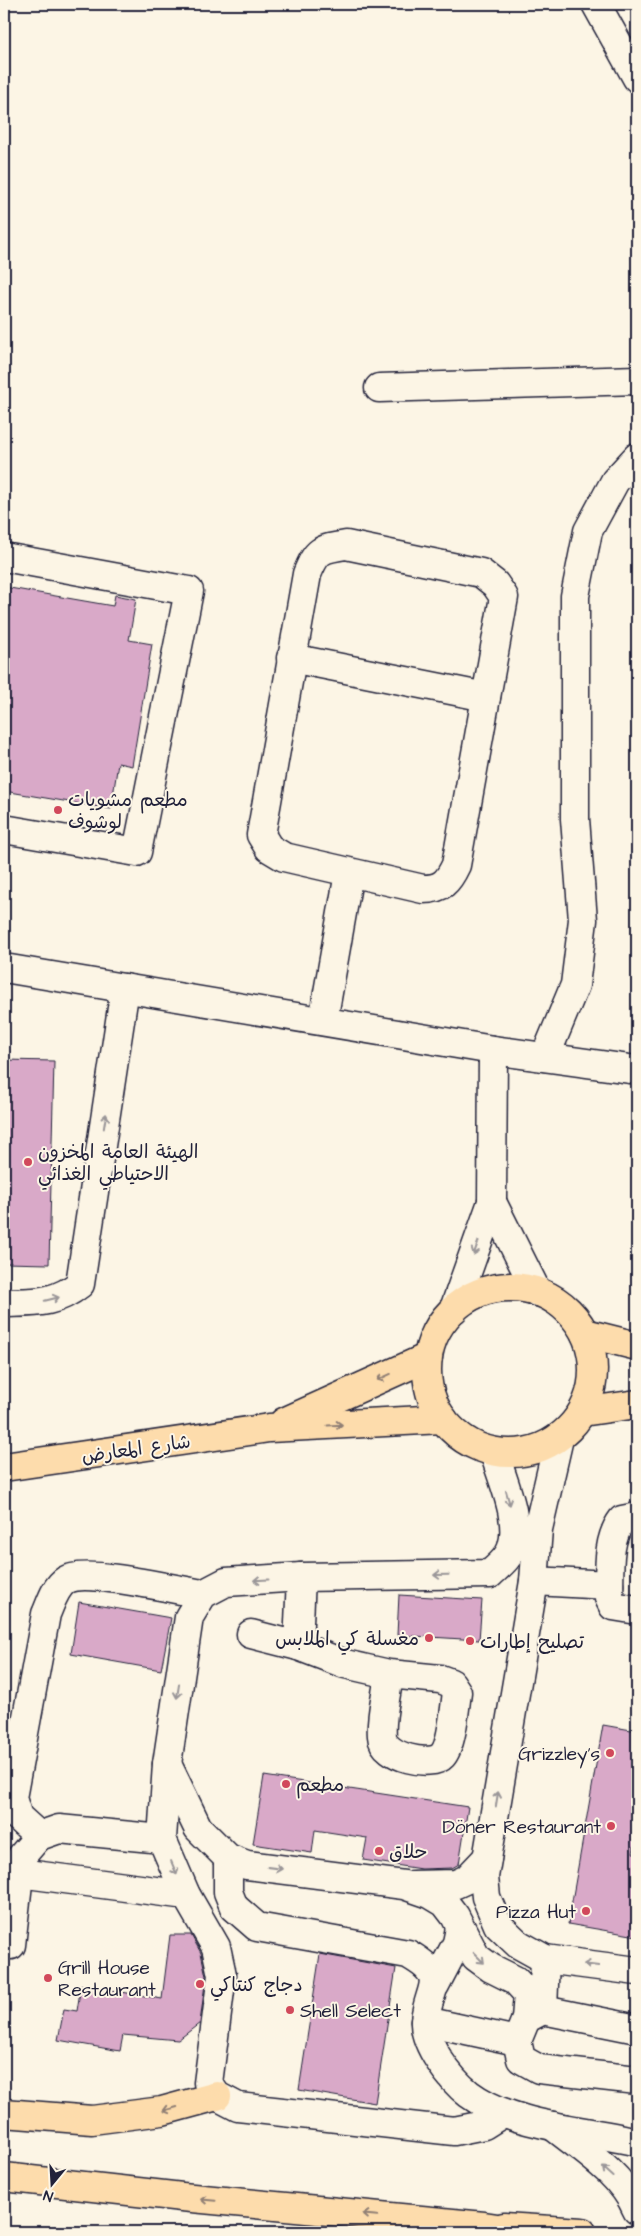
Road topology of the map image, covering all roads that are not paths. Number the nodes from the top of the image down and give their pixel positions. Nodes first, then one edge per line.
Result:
1 (596, 4) edge
2 (637, 78) edge
3 (637, 380) edge
4 (379, 388) dead end
5 (637, 457) edge
6 (4, 557) edge
7 (291, 658) junction
8 (486, 696) junction
9 (4, 829) edge
10 (349, 873) junction
11 (4, 968) edge
12 (125, 988) junction
13 (323, 1021) junction
14 (493, 1050) junction
15 (545, 1057) junction
16 (637, 1070) edge
17 (492, 1202) junction
18 (537, 1292) junction
19 (4, 1302) edge
20 (454, 1309) junction
21 (584, 1334) junction
22 (637, 1346) edge
23 (428, 1357) junction
24 (637, 1404) edge
25 (582, 1412) junction
26 (443, 1419) junction
27 (269, 1428) junction
28 (559, 1438) junction
29 (494, 1452) junction
30 (4, 1467) edge
31 (637, 1517) edge
32 (301, 1577) junction
33 (534, 1581) junction
34 (609, 1585) junction
35 (203, 1594) junction
36 (637, 1610) edge
37 (251, 1634) dead end
38 (298, 1646) junction
39 (390, 1674) dead end
40 (167, 1764) junction
41 (39, 1836) junction
42 (162, 1840) junction
43 (228, 1858) junction
44 (487, 1858) junction
45 (12, 1872) edge
46 (404, 1885) junction
47 (186, 1895) junction
48 (460, 1928) junction
49 (11, 1945) dead end
50 (545, 1959) junction
51 (637, 1971) edge
52 (435, 1985) junction
53 (425, 2022) junction
54 (529, 2023) junction
55 (637, 2028) edge
56 (637, 2080) edge
57 (217, 2096) junction
58 (4, 2113) edge
59 (503, 2113) junction
60 (550, 2124) junction
61 (637, 2142) edge
62 (4, 2177) edge
63 (637, 2210) edge
64 (484, 2226) junction
65 (523, 2232) edge
66 (582, 2232) edge

1 - 2 street
3 - 4 street
5 - 15 street
6 - 9 street
7 - 8 street
7 - 8 street
7 - 10 street
8 - 10 street
10 - 13 street
11 - 12 street
12 - 13 street
19 -> 12 street
13 - 14 street
14 - 15 street
14 - 17 street
15 - 16 street
17 - 18 street
17 -> 20 street
18 - 20 main road
18 - 21 main road
20 - 23 main road
21 - 22 main road
21 - 25 main road
23 - 26 main road
23 -> 27 main road, شارع المعارض
24 - 25 main road
25 - 28 main road
27 -> 26 main road, شارع المعارض
26 - 29 main road
27 - 30 main road, شارع المعارض
28 - 29 main road
28 - 33 street
29 -> 32 street
31 - 34 street
32 -> 35 street
32 - 38 street
33 - 34 street
44 -> 33 street
34 - 36 street
35 -> 40 street
35 - 41 street
37 - 38 street
38 - 39 street
40 - 42 street
40 - 43 street
41 - 42 street
41 - 45 street
42 -> 47 street
43 -> 46 street
43 - 52 street
44 - 46 street
44 - 50 street
45 - 47 street
45 - 49 street
46 - 48 street
47 - 57 street
48 - 52 street
48 -> 54 street
51 -> 50 street
50 - 54 street
52 - 53 street
53 - 54 street
53 - 59 street
54 - 55 street
54 - 56 street
57 -> 58 main road
57 - 59 street
59 - 60 street
60 - 61 street
63 -> 60 street
64 -> 62 main road
64 - 65 main road
64 - 66 main road

